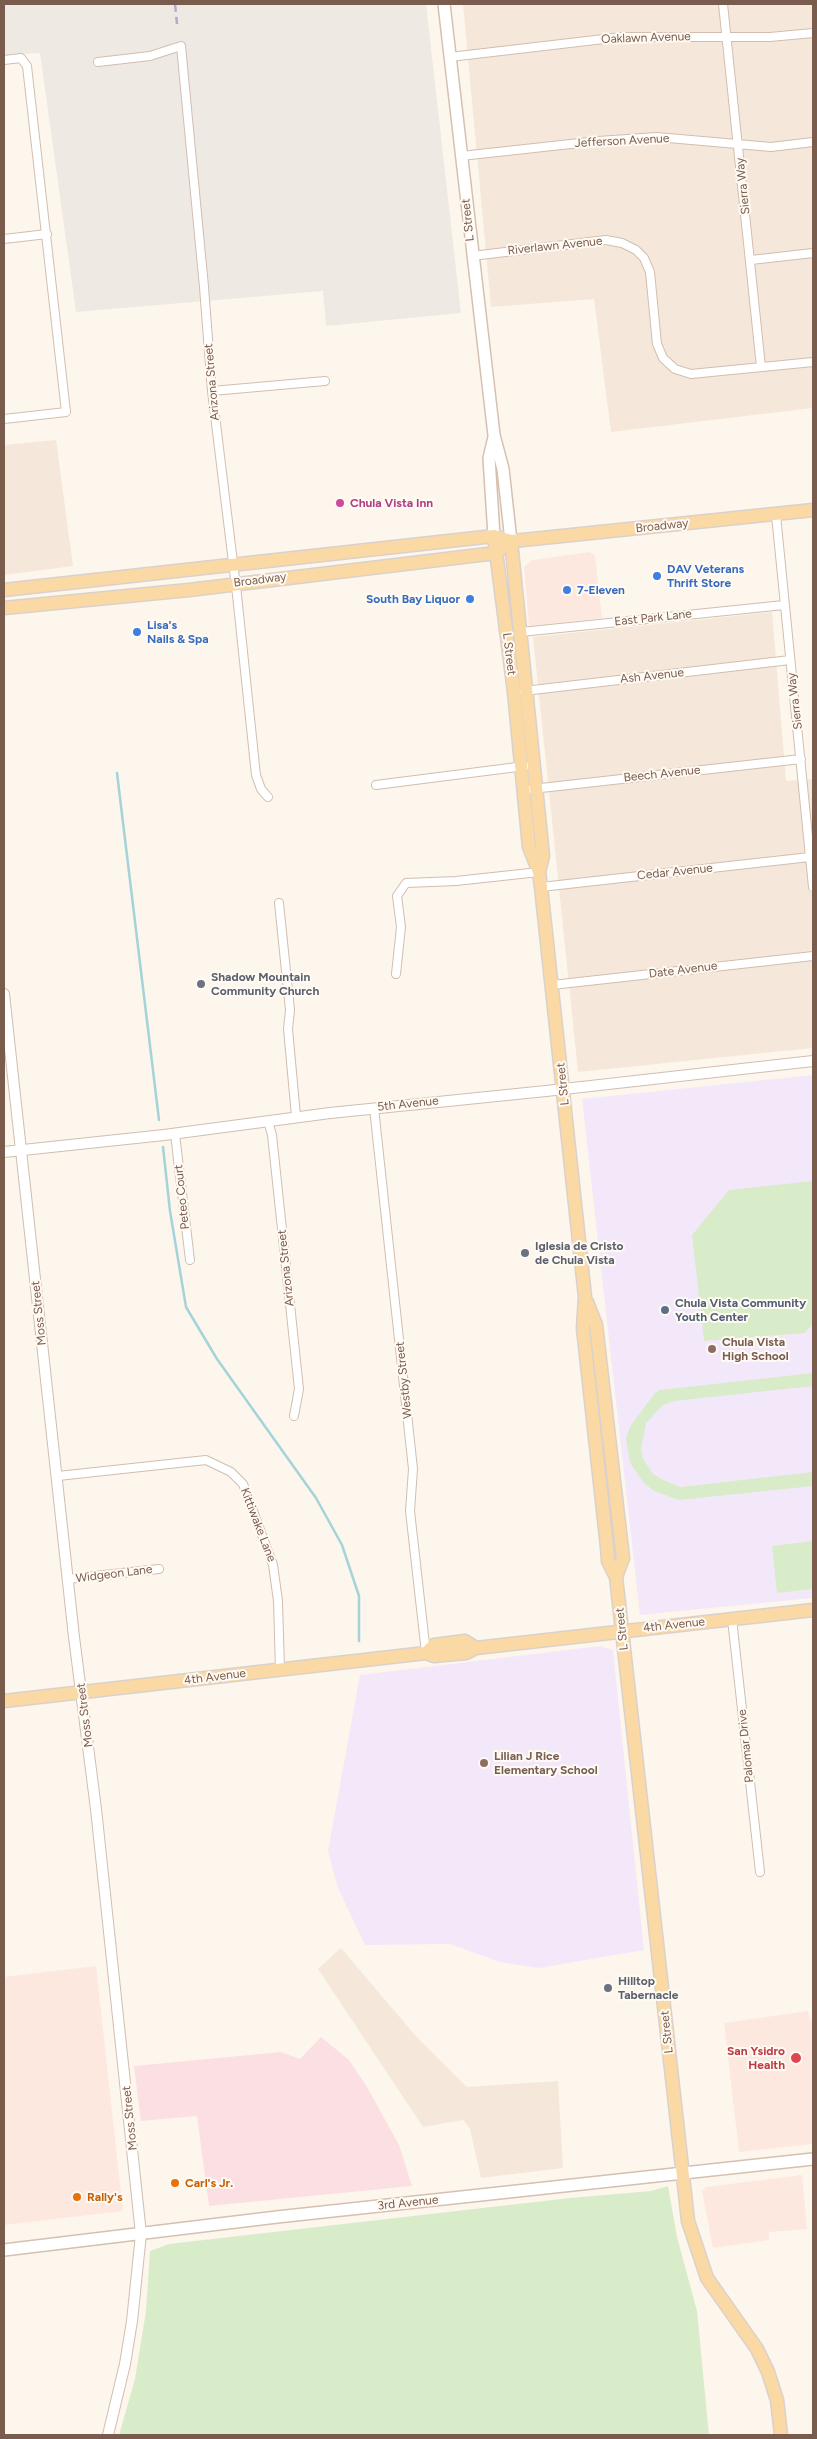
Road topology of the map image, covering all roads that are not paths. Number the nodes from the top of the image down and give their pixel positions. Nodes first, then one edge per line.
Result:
1 (444, 4) edge
2 (723, 4) edge
3 (813, 33) edge
4 (727, 36) junction
5 (450, 57) junction
6 (4, 60) edge
7 (98, 62) dead end
8 (813, 142) edge
9 (739, 144) junction
10 (461, 156) junction
11 (47, 234) junction
12 (4, 240) edge
13 (813, 253) edge
14 (472, 256) junction
15 (751, 260) junction
16 (813, 362) edge
17 (761, 367) junction
18 (325, 381) dead end
19 (212, 391) junction
20 (4, 419) edge
21 (494, 435) junction
22 (813, 510) edge
23 (776, 515) junction
24 (494, 536) junction
25 (511, 541) junction
26 (496, 553) junction
27 (234, 565) junction
28 (236, 583) junction
29 (4, 590) edge
30 (784, 604) junction
31 (4, 608) edge
32 (521, 632) junction
33 (790, 660) junction
34 (520, 691) junction
35 (801, 759) junction
36 (527, 766) junction
37 (376, 785) dead end
38 (529, 789) junction
39 (268, 797) dead end
40 (811, 840) edge
41 (810, 857) junction
42 (539, 872) junction
43 (541, 887) junction
44 (813, 887) edge
45 (279, 903) dead end
46 (813, 956) edge
47 (396, 974) dead end
48 (552, 985) junction
49 (4, 994) edge
50 (813, 1061) edge
51 (563, 1089) junction
52 (374, 1108) junction
53 (296, 1116) junction
54 (268, 1121) junction
55 (175, 1134) junction
56 (21, 1149) junction
57 (4, 1152) edge
58 (190, 1260) dead end
59 (294, 1416) dead end
60 (58, 1476) junction
61 (159, 1569) dead end
62 (68, 1580) junction
63 (813, 1610) edge
64 (732, 1619) junction
65 (622, 1631) junction
66 (426, 1653) junction
67 (280, 1670) junction
68 (82, 1693) junction
69 (4, 1701) edge
70 (760, 1872) dead end
71 (813, 2159) edge
72 (683, 2174) junction
73 (141, 2234) junction
74 (4, 2250) edge
75 (108, 2435) edge
76 (781, 2435) edge

1 - 5 main road, L Street
2 - 4 street, Sierra Way
3 - 4 street, Oaklawn Avenue
4 - 5 street, Oaklawn Avenue
4 - 9 street, Sierra Way
5 - 10 main road, L Street
6 - 11 street
7 - 19 street, Arizona Street
8 - 9 street, Jefferson Avenue
9 - 10 street, Jefferson Avenue
9 - 15 street, Sierra Way
10 - 14 main road, L Street
11 - 12 street
11 - 20 street
13 - 15 street
14 - 17 street, Riverlawn Avenue
14 - 21 main road, L Street
15 - 17 street, Sierra Way
16 - 17 street, Riverlawn Avenue
18 - 19 street
19 - 27 street, Arizona Street
21 - 24 main road, L Street
21 - 25 main road, L Street
22 - 23 main road, Broadway
23 - 25 main road, Broadway
23 - 30 street, Sierra Way
24 - 25 main road, Broadway
24 - 26 main road, L Street
24 - 27 main road, Broadway
25 - 26 main road
25 - 32 main road, L Street
26 - 28 main road, Broadway
26 - 34 main road, L Street
27 - 28 street, Arizona Street
27 - 29 main road, Broadway
28 - 31 main road, Broadway
28 - 39 street, Arizona Street
30 - 32 street, East Park Lane
30 - 33 street, Sierra Way
32 - 34 main road, L Street
33 - 34 street, Ash Avenue
33 - 35 street, Sierra Way
34 - 36 main road, L Street
35 - 38 street, Beech Avenue
35 - 40 street, Sierra Way
36 - 37 street
36 - 38 main road, L Street
38 - 42 main road, L Street
40 - 41 street, Sierra Way
41 - 43 street, Cedar Avenue
41 - 44 street, Sierra Way
42 - 43 main road, L Street
42 - 47 street
43 - 48 main road, L Street
45 - 53 street
46 - 48 street, Date Avenue
48 - 51 main road, L Street
49 - 56 street, Moss Street
50 - 51 street, 5th Avenue
51 - 52 street, 5th Avenue
51 - 65 main road, L Street
52 - 53 street, 5th Avenue
52 - 66 street, Westby Street
53 - 54 street, 5th Avenue
54 - 55 street, 5th Avenue
54 - 59 street, Arizona Street
55 - 56 street, 5th Avenue
55 - 58 street, Peteo Court
56 - 57 street, 5th Avenue
56 - 60 street, Moss Street
60 - 62 street, Moss Street
60 - 67 street, Kittiwake Lane
61 - 62 street, Widgeon Lane
62 - 68 street, Moss Street
63 - 64 main road, 4th Avenue
64 - 65 main road, 4th Avenue
64 - 70 street, Palomar Drive
65 - 66 main road, 4th Avenue
65 - 72 main road, L Street
66 - 67 main road, 4th Avenue
67 - 68 main road, 4th Avenue
68 - 69 main road, 4th Avenue
68 - 73 street, Moss Street
71 - 72 main road, 3rd Avenue
72 - 73 main road, 3rd Avenue
72 - 76 main road, L Street
73 - 74 main road, 3rd Avenue
73 - 75 street, Moss Street

